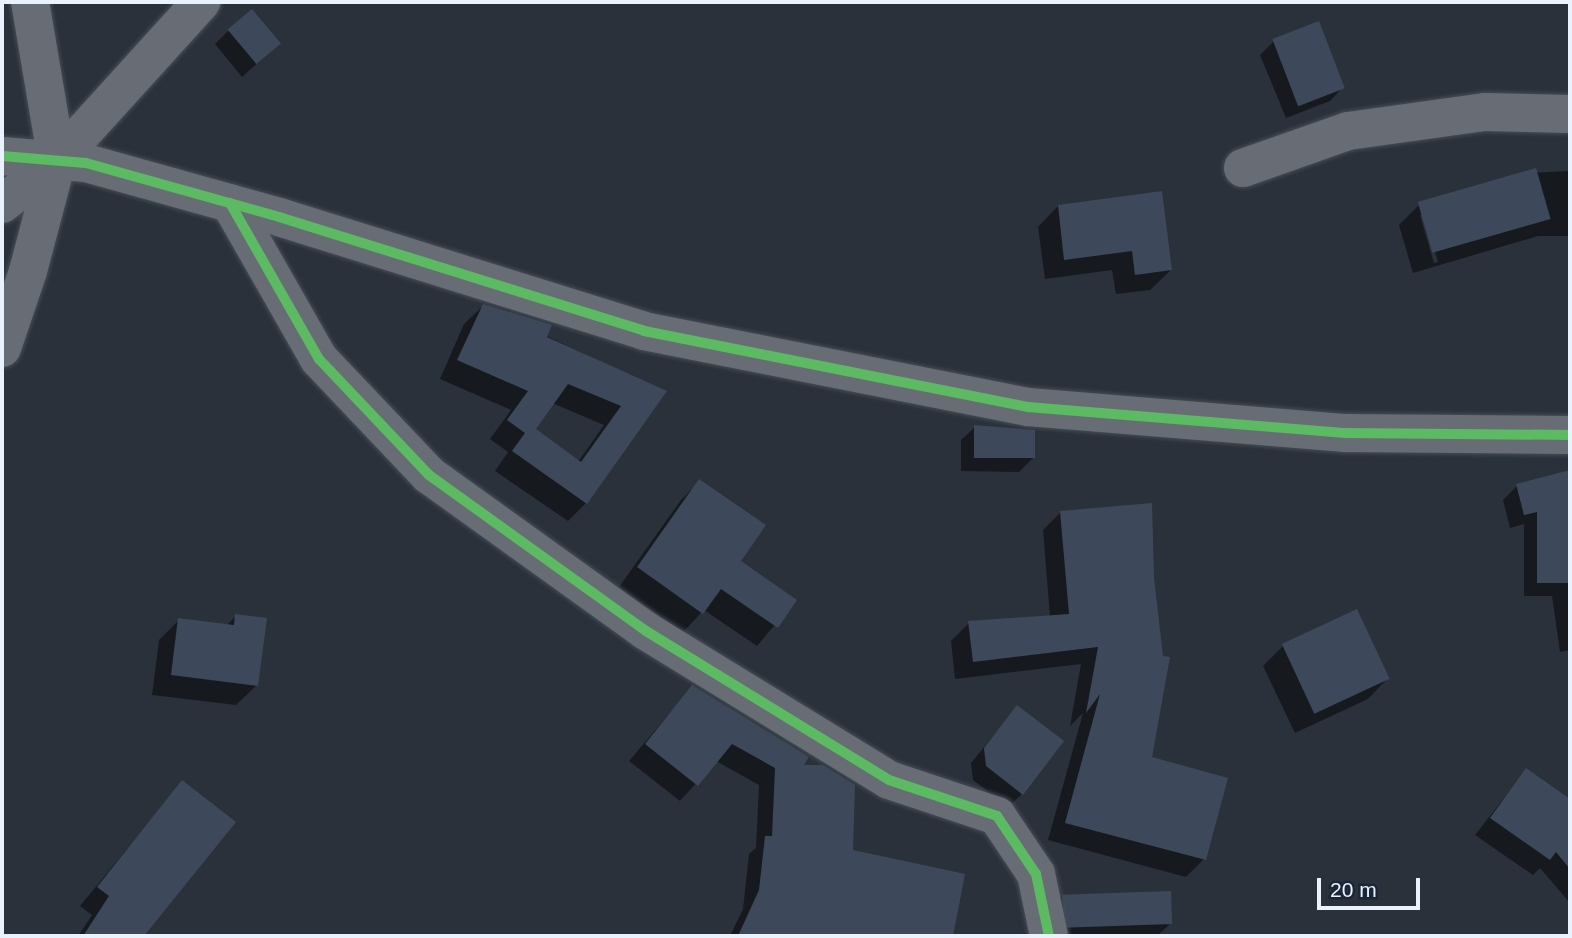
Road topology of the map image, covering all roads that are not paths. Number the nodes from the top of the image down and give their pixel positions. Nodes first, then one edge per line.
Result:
1 (30, 2) edge
2 (201, 2) edge
3 (1570, 114) edge
4 (2, 156) edge
5 (57, 161) junction
6 (1243, 168) dead end
7 (230, 203) junction
8 (2, 204) edge
9 (2, 348) edge
10 (1570, 435) edge
11 (1049, 936) edge

1 - 5 street
2 - 5 street
3 - 6 street
4 - 5 street
5 - 7 street
5 - 8 street
5 - 9 street
7 - 10 street
7 - 11 street

